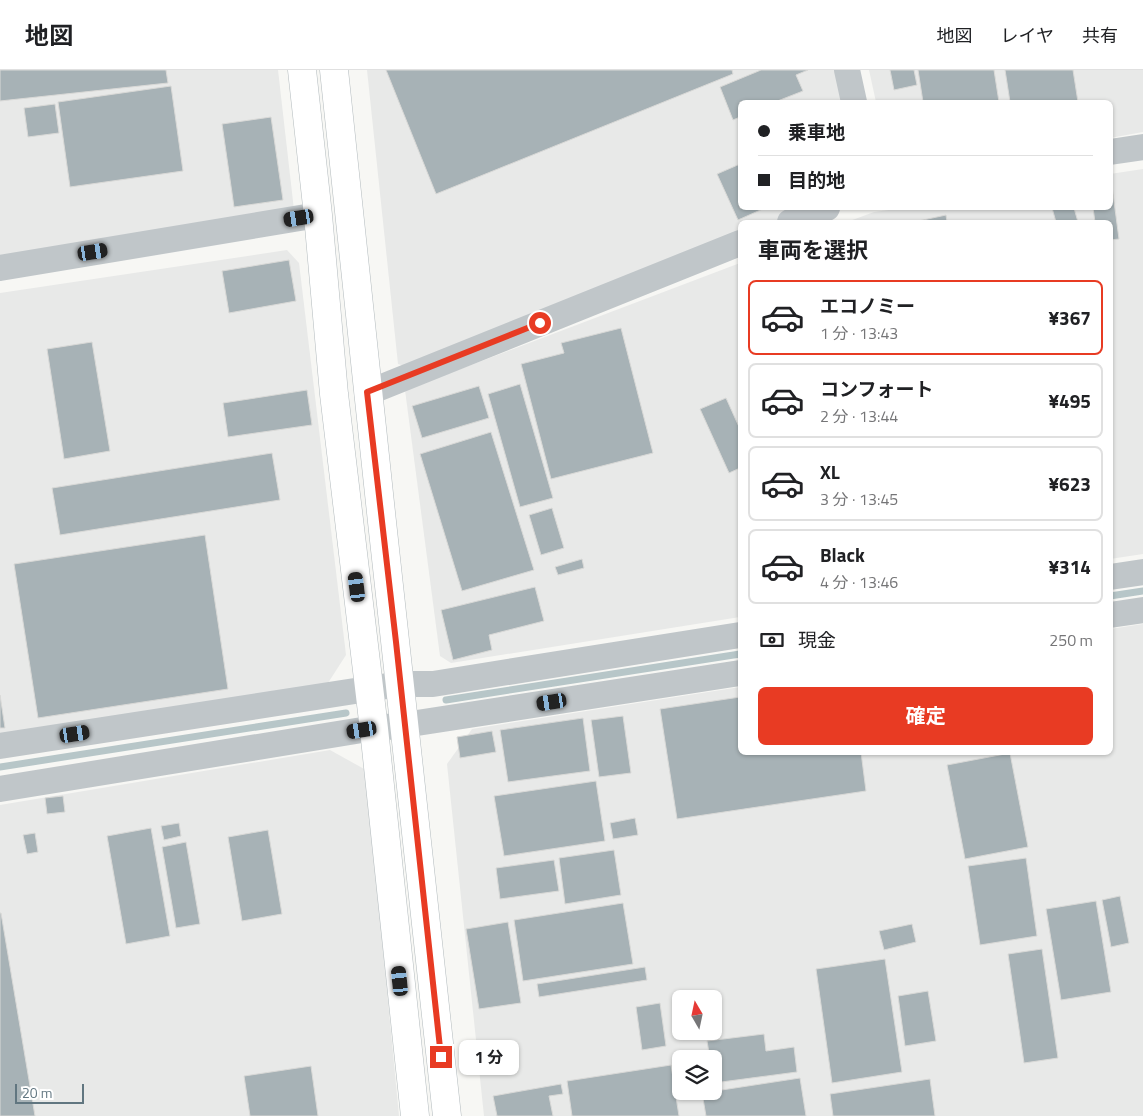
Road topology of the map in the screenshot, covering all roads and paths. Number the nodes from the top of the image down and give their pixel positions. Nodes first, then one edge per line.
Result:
1 (302, 70) edge
2 (334, 70) edge
3 (847, 70) edge
4 (854, 100) edge
5 (1143, 147) edge
6 (1113, 152) edge
7 (822, 210) edge
8 (318, 215) junction
9 (795, 220) edge
10 (738, 244) edge
11 (0, 268) edge
12 (367, 392) junction
13 (1143, 572) edge
14 (1113, 577) edge
15 (1143, 610) edge
16 (1113, 615) edge
17 (738, 635) edge
18 (738, 673) edge
19 (400, 684) junction
20 (370, 688) junction
21 (404, 725) junction
22 (374, 729) junction
23 (0, 746) edge
24 (0, 789) edge
25 (415, 1116) edge
26 (447, 1116) edge

1 - 8 street
2 - 12 street
3 - 4 street
5 - 6 street
7 - 9 street
8 - 11 street
8 - 20 street
10 - 12 street
12 - 19 street
13 - 14 street
15 - 16 street
17 - 19 street
18 - 21 street
19 - 20 street
19 - 21 street
20 - 22 street
20 - 23 street
21 - 22 street
21 - 26 street
22 - 24 street
22 - 25 street

